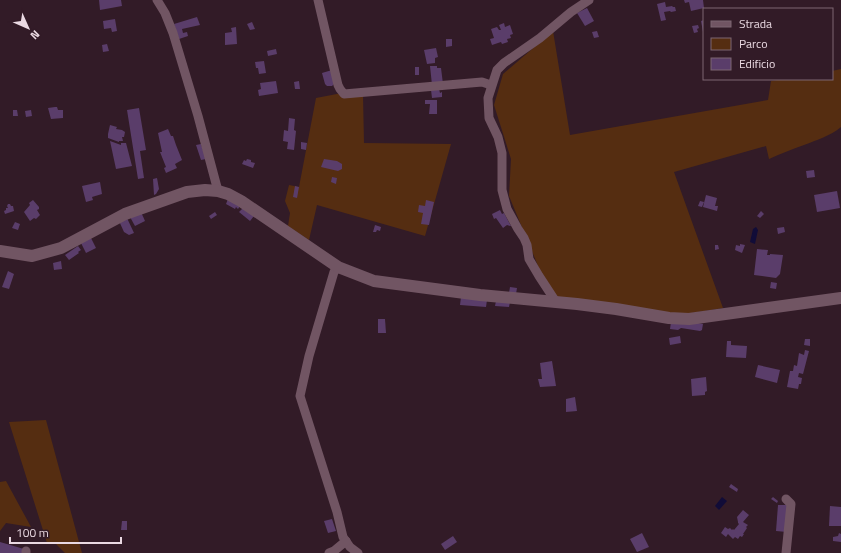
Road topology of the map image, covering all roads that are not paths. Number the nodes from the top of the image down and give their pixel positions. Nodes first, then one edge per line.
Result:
1 (157, 0) edge
2 (318, 0) edge
3 (589, 0) edge
4 (491, 86) junction
5 (218, 191) junction
6 (0, 251) edge
7 (338, 266) junction
8 (841, 298) edge
9 (556, 302) junction
10 (786, 498) dead end
11 (346, 542) junction
12 (329, 553) edge
13 (358, 553) edge
14 (786, 553) edge

1 - 5 street
2 - 4 street
3 - 4 street
4 - 9 street
5 - 6 main road
5 - 7 main road
7 - 9 main road
7 - 11 street
8 - 9 main road
10 - 14 street
11 - 12 street
11 - 13 street

